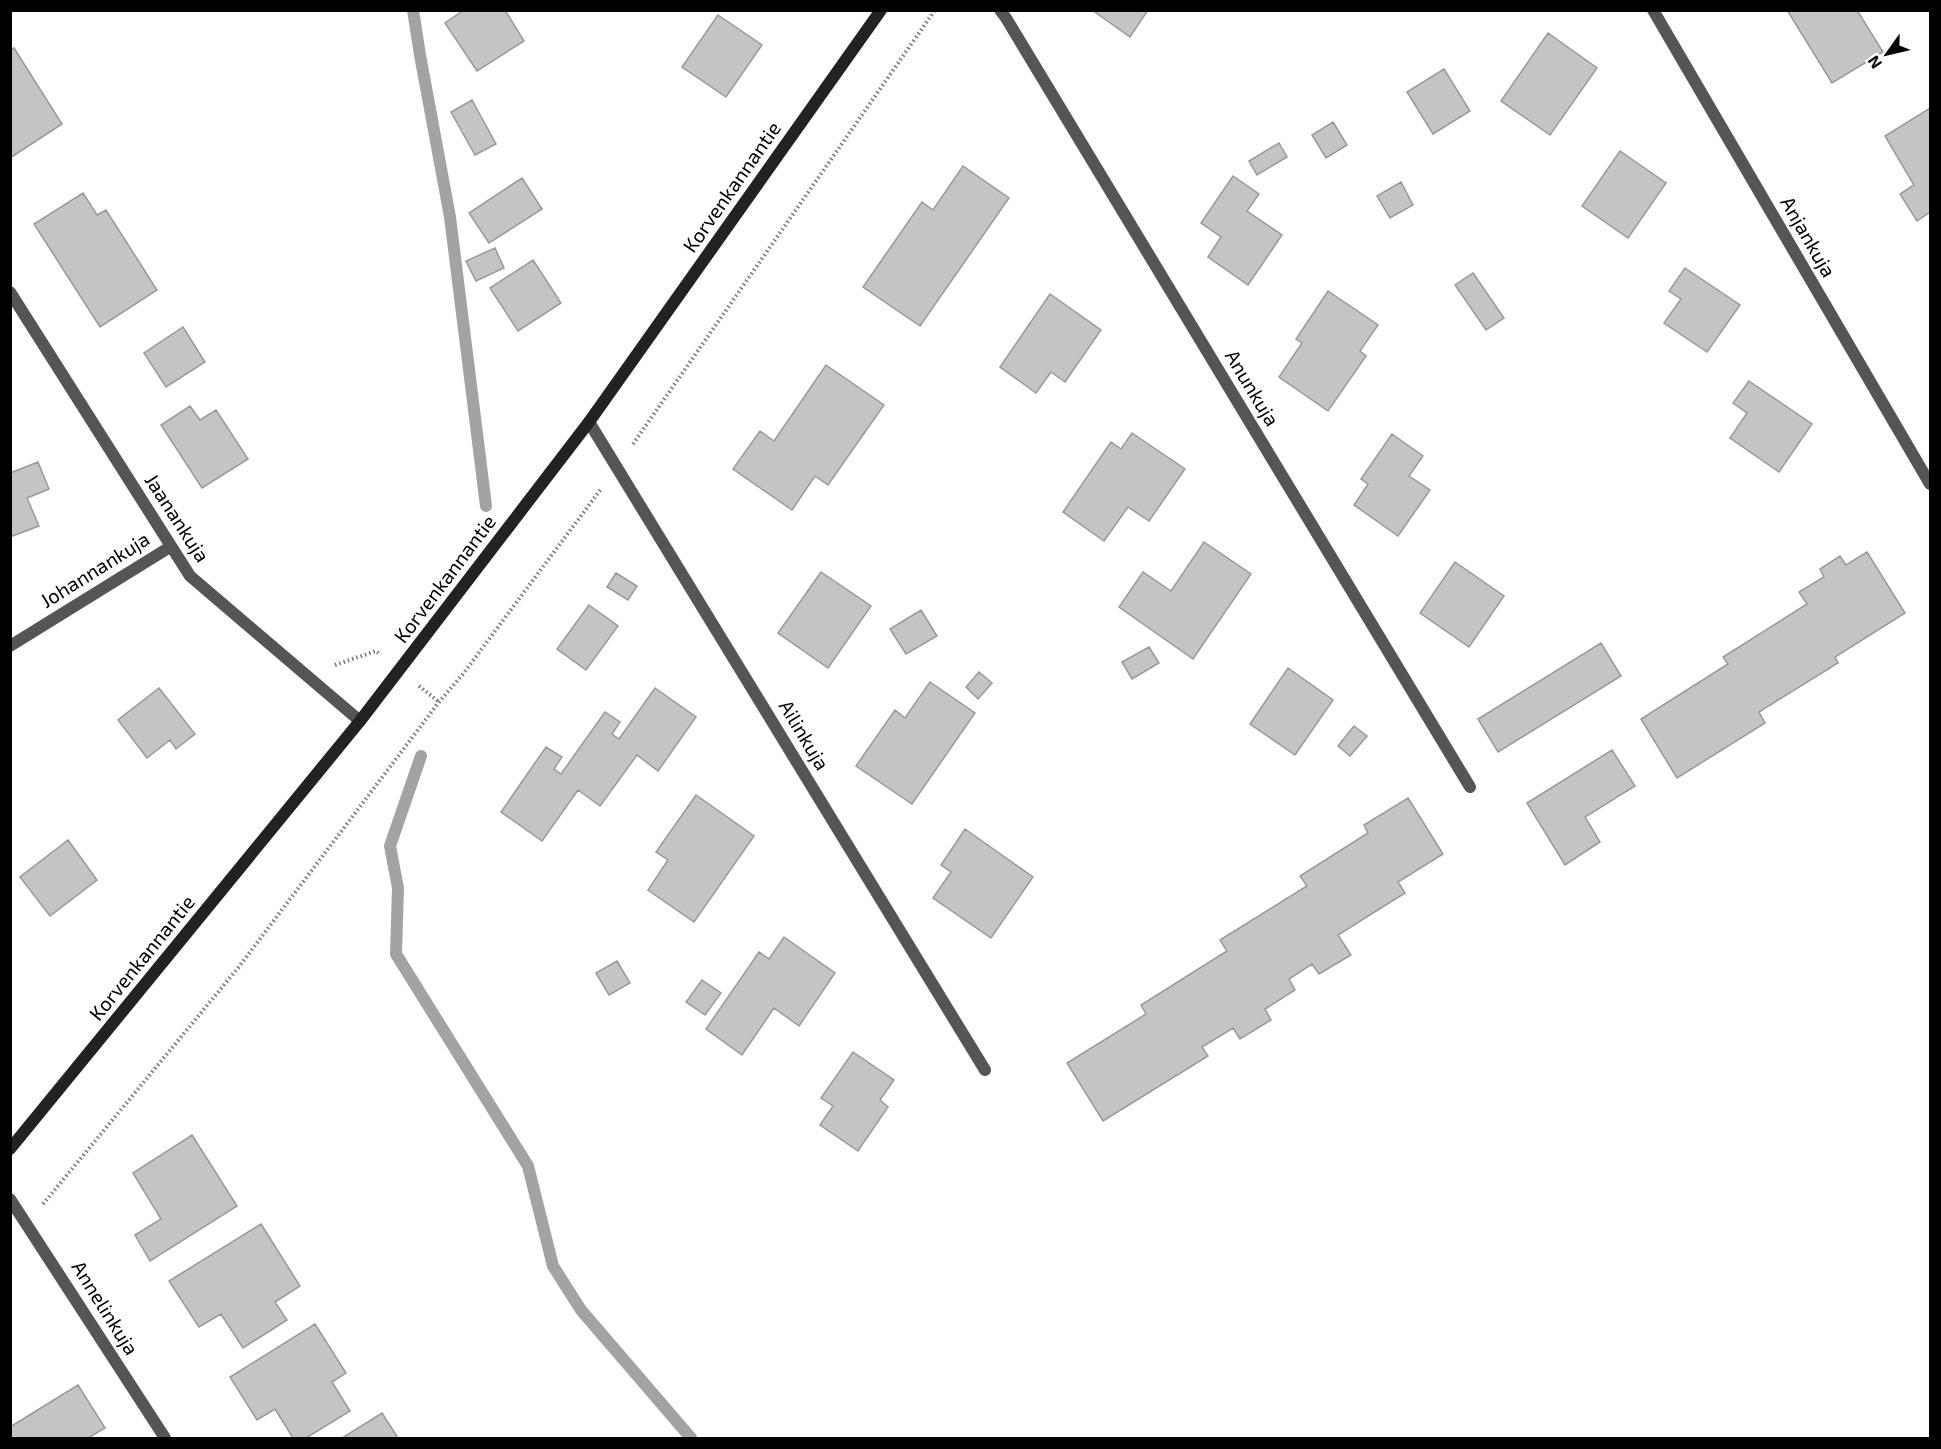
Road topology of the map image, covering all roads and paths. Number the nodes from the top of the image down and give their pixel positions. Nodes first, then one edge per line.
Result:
1 (882, 10) edge
2 (935, 10) edge
3 (1000, 10) edge
4 (1653, 10) edge
5 (10, 292) edge
6 (589, 422) junction
7 (617, 466) junction
8 (1930, 484) edge
9 (170, 547) junction
10 (10, 646) edge
11 (360, 721) junction
12 (1470, 787) dead end
13 (985, 1070) dead end
14 (10, 1149) edge
15 (10, 1199) edge
16 (28, 1223) junction
17 (165, 1438) edge

1 - 6 main road, Korvenkannantie
2 - 7 path
3 - 12 street, Anunkuja
4 - 8 street, Anjankuja
5 - 9 street, Jaanankuja
6 - 7 street, Ailinkuja
6 - 11 main road, Korvenkannantie
7 - 13 street, Ailinkuja
7 - 16 path
9 - 10 street, Johannankuja
9 - 11 street, Jaanankuja
11 - 14 main road, Korvenkannantie
15 - 16 street, Annelinkuja
16 - 17 street, Annelinkuja

